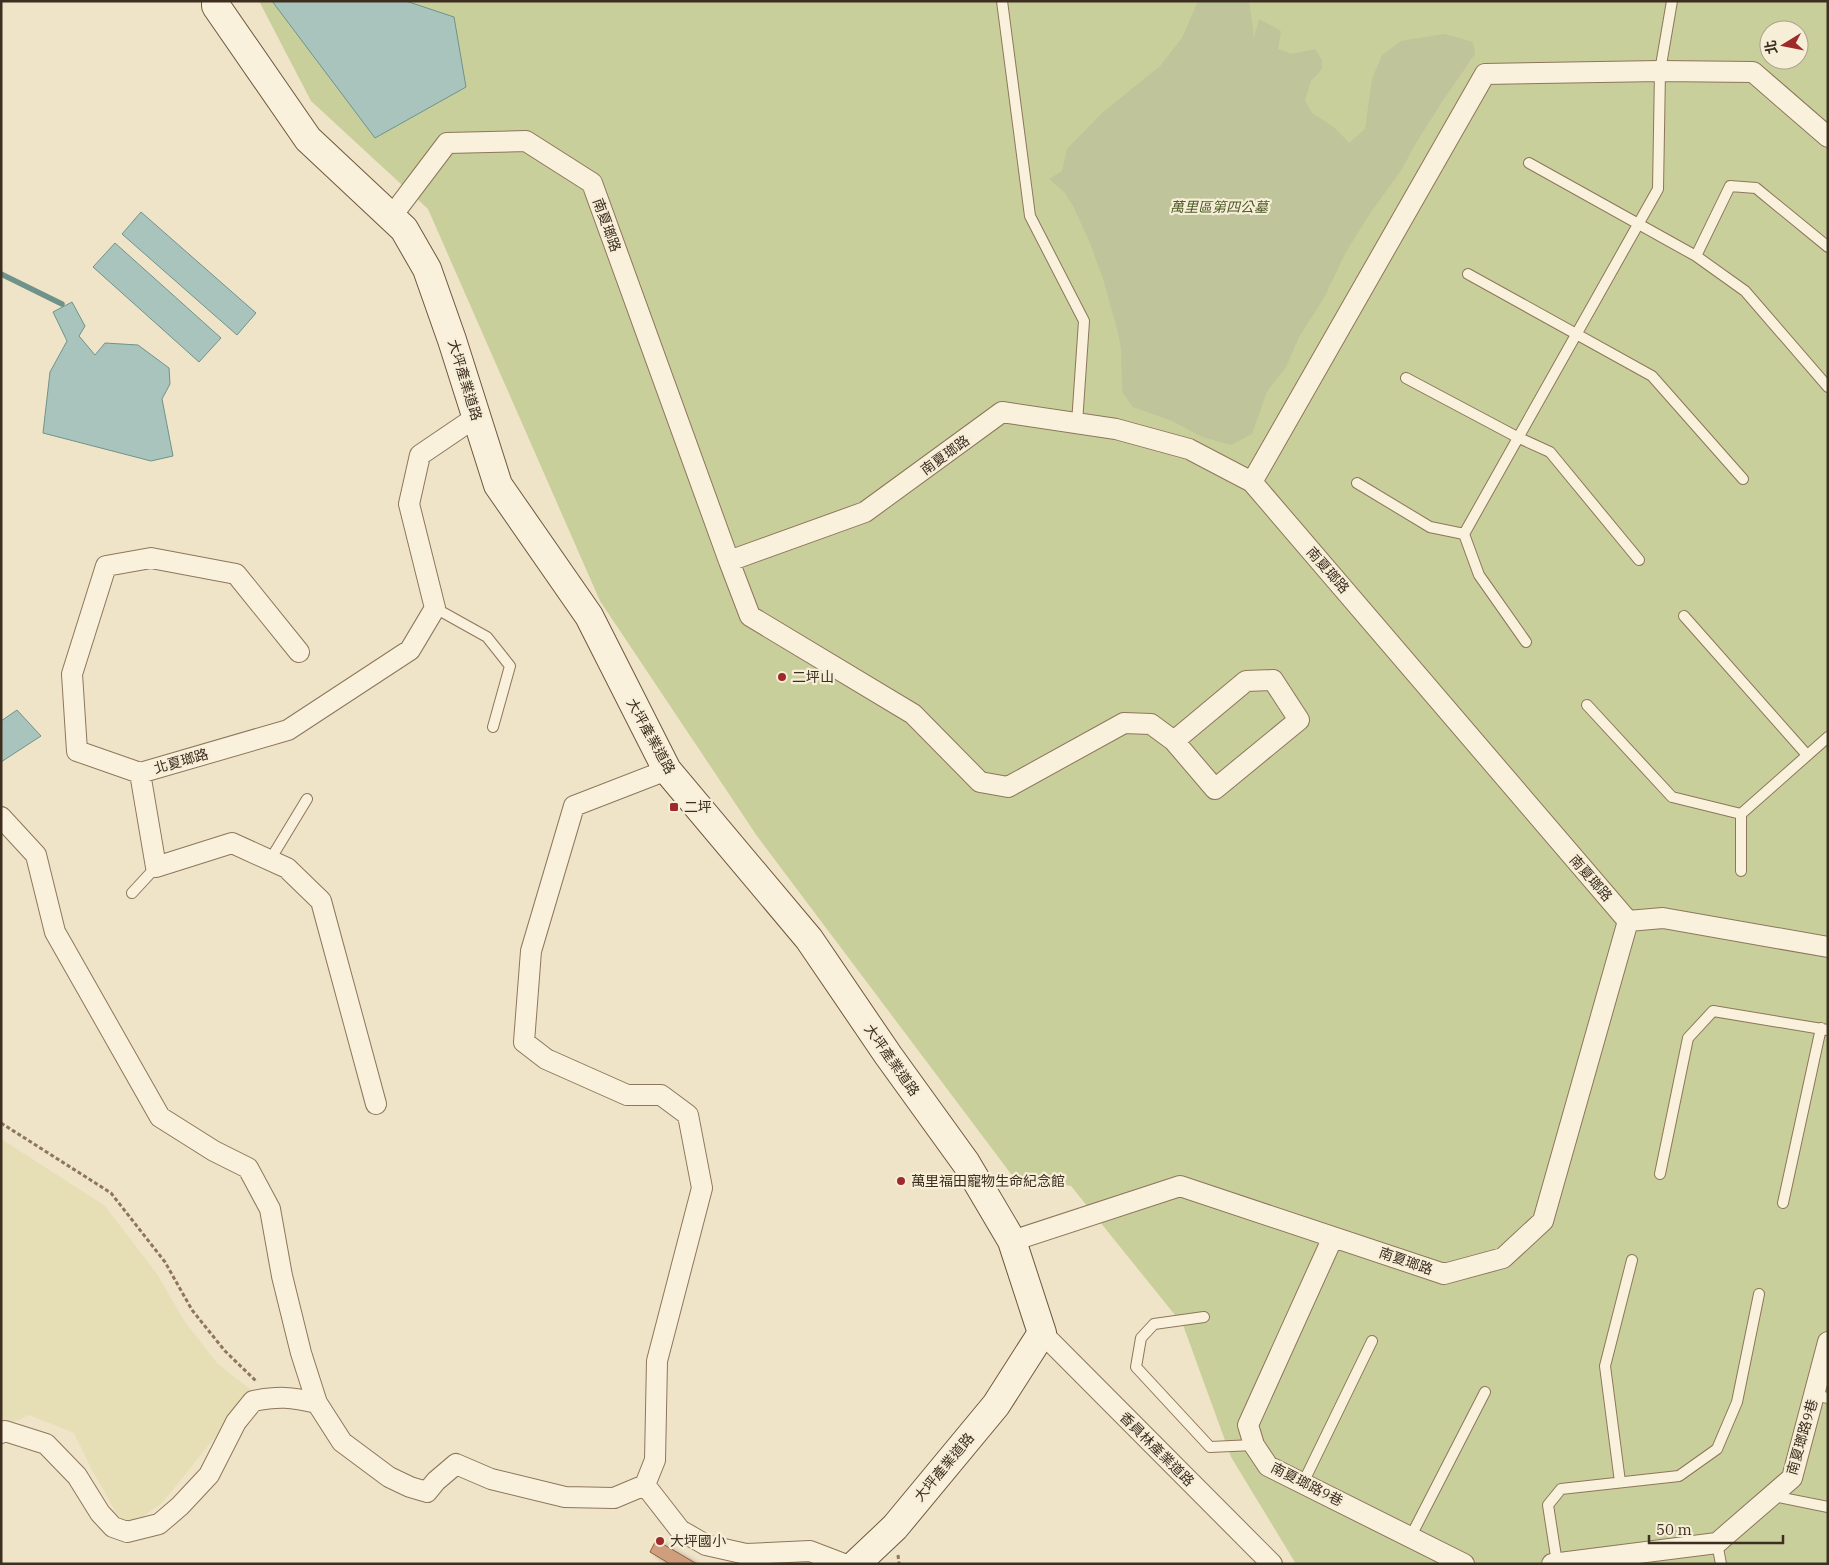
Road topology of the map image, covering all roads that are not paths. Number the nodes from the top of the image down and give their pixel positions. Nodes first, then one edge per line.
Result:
1 (216, 1) edge
2 (1002, 1) edge
3 (1672, 1) edge
4 (1660, 71) junction
5 (1828, 137) edge
6 (1529, 163) dead end
7 (391, 217) junction
8 (1638, 225) junction
9 (1828, 247) edge
10 (1696, 256) junction
11 (1468, 274) dead end
12 (1576, 334) junction
13 (1406, 378) dead end
14 (1828, 387) edge
15 (476, 417) junction
16 (1077, 423) junction
17 (1517, 437) junction
18 (1742, 480) dead end
19 (1252, 482) junction
20 (1358, 483) dead end
21 (1464, 534) junction
22 (1640, 560) dead end
23 (729, 561) junction
24 (435, 608) junction
25 (1684, 616) dead end
26 (1526, 642) dead end
27 (299, 652) dead end
28 (1587, 706) dead end
29 (493, 726) dead end
30 (1828, 737) edge
31 (1174, 740) junction
32 (1807, 755) junction
33 (667, 770) junction
34 (140, 772) junction
35 (307, 799) dead end
36 (1741, 814) junction
37 (1, 817) edge
38 (270, 860) junction
39 (156, 867) junction
40 (1741, 871) dead end
41 (132, 893) dead end
42 (1628, 921) junction
43 (1828, 946) edge
44 (1824, 1029) edge
45 (376, 1104) dead end
46 (1660, 1174) dead end
47 (1783, 1203) dead end
48 (1333, 1237) junction
49 (1012, 1241) junction
50 (1632, 1260) dead end
51 (1759, 1294) dead end
52 (1204, 1317) dead end
53 (1042, 1334) junction
54 (1372, 1341) dead end
55 (1828, 1342) edge
56 (1485, 1392) dead end
57 (1821, 1396) edge
58 (317, 1403) junction
59 (1, 1434) edge
60 (1254, 1445) junction
61 (1620, 1482) junction
62 (1303, 1483) junction
63 (645, 1485) junction
64 (1773, 1496) junction
65 (1828, 1508) edge
66 (1411, 1536) junction
67 (1717, 1543) junction
68 (1456, 1562) edge
69 (1554, 1563) edge
70 (844, 1564) edge
71 (856, 1564) edge
72 (1272, 1564) edge
73 (1721, 1564) edge

1 - 7 street, 大坪產業道路
2 - 16 lane
3 - 4 lane
4 - 5 street
4 - 8 lane
4 - 19 street
6 - 8 lane
7 - 15 street, 大坪產業道路
7 - 23 street, 南夏瑯路
8 - 10 lane
8 - 12 lane
9 - 10 lane
10 - 14 lane
11 - 12 lane
12 - 17 lane
12 - 18 lane
13 - 17 lane
15 - 24 street
15 - 33 street, 大坪產業道路
16 - 19 street, 南夏瑯路
16 - 23 street, 南夏瑯路
17 - 21 lane
17 - 22 lane
19 - 42 street, 南夏瑯路
20 - 21 lane
21 - 26 lane
23 - 31 street
24 - 29 lane
24 - 34 street, 北夏瑯路
25 - 32 lane
27 - 34 street, 北夏瑯路
28 - 36 lane
30 - 32 lane
31 - 31 street
32 - 36 lane
33 - 49 street, 大坪產業道路
33 - 63 street
34 - 39 street
35 - 38 lane
36 - 40 lane
37 - 58 street
38 - 39 street
38 - 45 street
39 - 41 lane
42 - 43 street
42 - 48 street, 南夏瑯路
44 - 46 lane
44 - 47 lane
48 - 49 street, 南夏瑯路
48 - 60 street, 南夏瑯路9巷
49 - 53 street, 大坪產業道路
50 - 61 lane
51 - 61 lane
52 - 60 lane
53 - 71 street, 大坪產業道路
53 - 72 street, 香員林產業道路
54 - 62 lane
55 - 57 street, 南夏瑯路9巷
56 - 66 lane
57 - 64 street, 南夏瑯路9巷
58 - 59 street
58 - 63 street
60 - 62 street, 南夏瑯路9巷
61 - 69 lane
62 - 66 street, 南夏瑯路9巷
63 - 70 street
64 - 65 lane
64 - 67 street, 南夏瑯路9巷
66 - 68 street, 南夏瑯路9巷
67 - 69 street
67 - 73 lane

